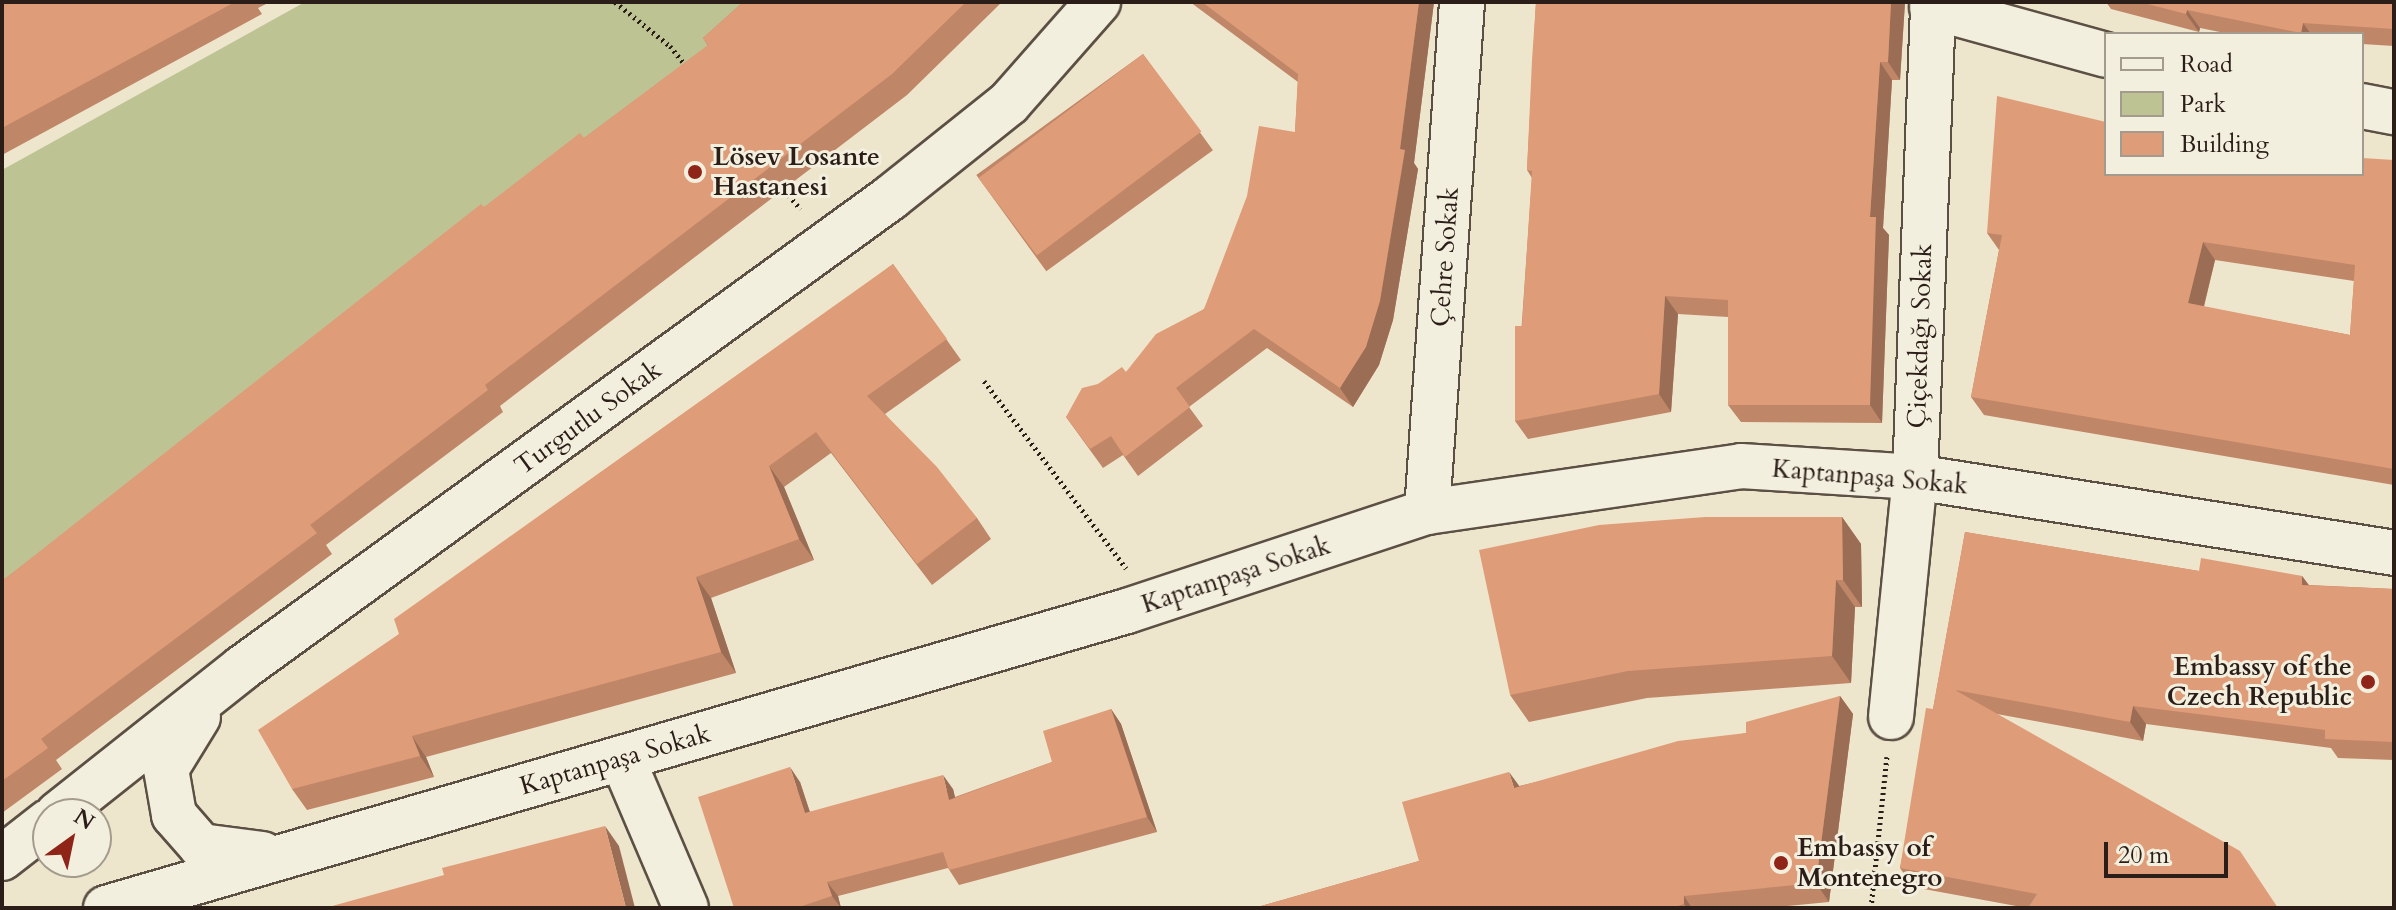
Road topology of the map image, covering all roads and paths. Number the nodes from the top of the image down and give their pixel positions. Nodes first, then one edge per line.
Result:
1 (615, 2) edge
2 (1098, 2) edge
3 (1462, 2) edge
4 (1932, 4) edge
5 (2104, 54) edge
6 (690, 71) edge
7 (2364, 106) edge
8 (2394, 112) edge
9 (779, 183) edge
10 (828, 245) junction
11 (984, 381) dead end
12 (1915, 477) junction
13 (1427, 512) junction
14 (2394, 553) edge
15 (1152, 602) junction
16 (242, 668) junction
17 (1891, 717) joint
18 (622, 758) junction
19 (78, 798) edge
20 (32, 835) edge
21 (304, 848) junction
22 (2, 858) edge
23 (106, 908) edge
24 (686, 908) edge
25 (1871, 908) edge

1 - 6 path
2 - 10 street, Turgutlu Sokak
3 - 13 street, Çehre Sokak
4 - 5 street
4 - 12 street, Çiçekdağı Sokak
7 - 8 street
9 - 10 path
10 - 16 street, Turgutlu Sokak
11 - 15 path
12 - 13 street, Kaptanpaşa Sokak
12 - 14 street, Kaptanpaşa Sokak
12 - 17 street, Çiçekdağı Sokak
13 - 15 street, Kaptanpaşa Sokak
15 - 18 street, Kaptanpaşa Sokak
16 - 19 street, Turgutlu Sokak
16 - 21 street
17 - 25 path
18 - 21 street, Kaptanpaşa Sokak
18 - 24 street
20 - 22 street
21 - 23 street, Kaptanpaşa Sokak

